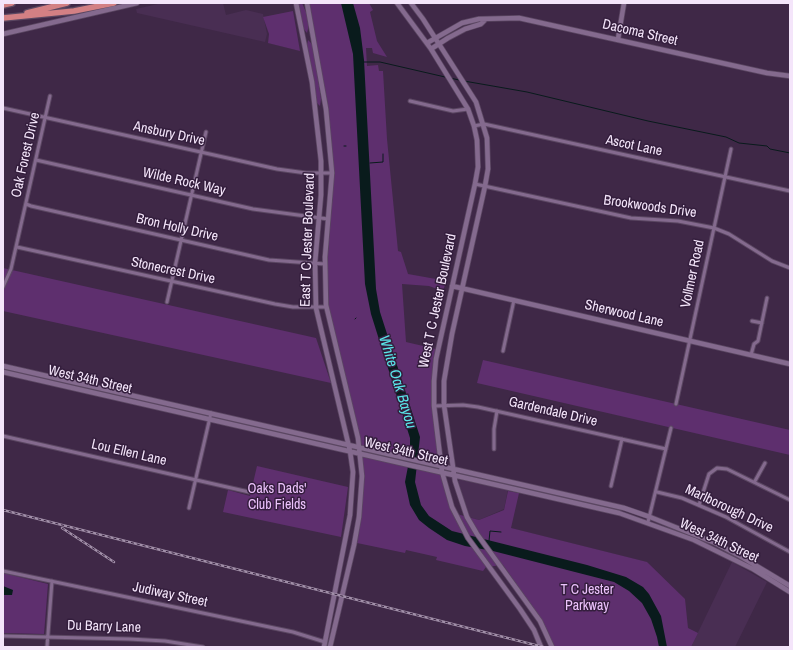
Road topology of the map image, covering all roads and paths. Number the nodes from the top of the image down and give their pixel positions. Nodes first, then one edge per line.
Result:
1 (12, 3) edge
2 (67, 3) edge
3 (114, 3) edge
4 (137, 3) edge
5 (296, 3) edge
6 (307, 3) edge
7 (398, 3) edge
8 (411, 3) edge
9 (624, 3) edge
10 (3, 5) edge
11 (3, 18) edge
12 (485, 20) junction
13 (3, 34) edge
14 (313, 35) junction
15 (303, 36) junction
16 (436, 38) junction
17 (618, 39) junction
18 (427, 43) junction
19 (439, 44) junction
20 (431, 49) junction
21 (790, 76) edge
22 (50, 96) dead end
23 (410, 101) dead end
24 (3, 108) edge
25 (326, 109) junction
26 (468, 109) junction
27 (316, 110) junction
28 (46, 119) junction
29 (484, 124) junction
30 (474, 126) junction
31 (206, 132) dead end
32 (731, 149) dead end
33 (201, 152) junction
34 (36, 160) junction
35 (321, 173) junction
36 (332, 173) junction
37 (725, 177) junction
38 (475, 184) junction
39 (485, 186) junction
40 (790, 190) edge
41 (192, 195) junction
42 (26, 204) junction
43 (319, 218) junction
44 (329, 219) junction
45 (714, 228) junction
46 (182, 240) junction
47 (17, 247) junction
48 (315, 263) junction
49 (325, 264) junction
50 (790, 268) edge
51 (172, 282) junction
52 (452, 286) junction
53 (3, 287) edge
54 (462, 288) junction
55 (768, 298) dead end
56 (514, 300) junction
57 (167, 302) dead end
58 (326, 307) junction
59 (316, 308) junction
60 (752, 321) dead end
61 (762, 323) junction
62 (690, 341) junction
63 (503, 351) dead end
64 (752, 355) junction
65 (790, 364) edge
66 (3, 366) edge
67 (3, 372) edge
68 (342, 376) junction
69 (332, 378) junction
70 (122, 393) junction
71 (121, 399) junction
72 (166, 403) junction
73 (676, 404) dead end
74 (444, 405) junction
75 (434, 406) junction
76 (164, 409) junction
77 (497, 411) junction
78 (211, 413) junction
79 (210, 420) junction
80 (671, 428) dead end
81 (292, 432) junction
82 (3, 436) edge
83 (290, 438) junction
84 (622, 439) junction
85 (348, 446) junction
86 (359, 448) junction
87 (494, 449) dead end
88 (666, 449) junction
89 (350, 451) junction
90 (360, 453) junction
91 (400, 459) junction
92 (765, 463) dead end
93 (430, 466) junction
94 (442, 466) junction
95 (453, 468) junction
96 (442, 472) junction
97 (454, 474) junction
98 (196, 479) junction
99 (755, 481) junction
100 (611, 486) dead end
101 (249, 492) dead end
102 (657, 492) junction
103 (790, 500) edge
104 (699, 505) junction
105 (189, 508) dead end
106 (350, 515) junction
107 (359, 516) junction
108 (467, 517) junction
109 (650, 517) junction
110 (459, 521) junction
111 (648, 522) junction
112 (695, 537) junction
113 (790, 552) edge
114 (740, 556) junction
115 (739, 562) junction
116 (3, 571) edge
117 (338, 575) junction
118 (346, 578) junction
119 (775, 579) junction
120 (52, 581) junction
121 (790, 586) edge
122 (790, 592) edge
123 (528, 604) junction
124 (520, 609) junction
125 (3, 636) edge
126 (48, 636) junction
127 (325, 644) edge
128 (330, 645) edge
129 (47, 647) edge
130 (203, 647) edge
131 (541, 647) edge
132 (552, 647) edge

1 - 10 highway
2 - 11 highway
3 - 11 highway
4 - 13 main road
5 - 15 main road, East T C Jester Boulevard
6 - 14 main road, East T C Jester Boulevard
7 - 18 main road, West T C Jester Boulevard
8 - 16 main road, West T C Jester Boulevard
9 - 17 main road
12 - 16 main road, Dacoma Street
12 - 17 main road, Dacoma Street
12 - 19 main road, Dacoma Street
14 - 15 main road
14 - 25 main road, East T C Jester Boulevard
15 - 27 main road, East T C Jester Boulevard
16 - 18 main road, Dacoma Street
16 - 19 main road, West T C Jester Boulevard
17 - 21 main road, Dacoma Street
18 - 20 main road, West T C Jester Boulevard
19 - 20 main road, Dacoma Street
19 - 29 main road, West T C Jester Boulevard
20 - 26 main road, West T C Jester Boulevard
22 - 28 street, Oak Forest Drive
23 - 26 street
24 - 28 street, Ansbury Drive
25 - 27 main road
25 - 36 main road, East T C Jester Boulevard
26 - 30 main road, West T C Jester Boulevard
27 - 35 main road, East T C Jester Boulevard
28 - 33 street, Ansbury Drive
28 - 34 street, Oak Forest Drive
29 - 30 street, Ascot Lane
29 - 37 street, Ascot Lane
29 - 39 main road, West T C Jester Boulevard
30 - 38 main road, West T C Jester Boulevard
31 - 33 street
32 - 37 street, Vollmer Road
33 - 35 street, Ansbury Drive
33 - 41 street
34 - 41 street, Wilde Rock Way
34 - 42 street, Oak Forest Drive
35 - 36 street, Ansbury Drive
35 - 43 main road, East T C Jester Boulevard
36 - 44 main road, East T C Jester Boulevard
37 - 40 street, Ascot Lane
37 - 45 street, Vollmer Road
38 - 39 street, Brookwoods Drive
38 - 52 main road, West T C Jester Boulevard
39 - 45 street, Brookwoods Drive
39 - 54 main road, West T C Jester Boulevard
41 - 43 street, Wilde Rock Way
41 - 46 street
42 - 46 street, Bron Holly Drive
42 - 47 street, Oak Forest Drive
43 - 44 street, Wilde Rock Way
43 - 48 main road, East T C Jester Boulevard
44 - 49 main road, East T C Jester Boulevard
45 - 50 street, Brookwoods Drive
45 - 62 street, Vollmer Road
46 - 48 street, Bron Holly Drive
46 - 51 street
47 - 51 street, Stonecrest Drive
47 - 53 street, Oak Forest Drive
48 - 49 street, Bron Holly Drive
48 - 59 main road, East T C Jester Boulevard
49 - 58 main road, East T C Jester Boulevard
51 - 57 street
51 - 59 street, Stonecrest Drive
52 - 54 main road, Sherwood Lane
52 - 75 main road, West T C Jester Boulevard
54 - 56 main road, Sherwood Lane
54 - 74 main road, West T C Jester Boulevard
55 - 61 street
56 - 62 main road, Sherwood Lane
56 - 63 street
58 - 59 street, Stonecrest Drive
58 - 68 main road, East T C Jester Boulevard
59 - 69 main road, East T C Jester Boulevard
60 - 61 street
61 - 64 street
62 - 64 main road, Sherwood Lane
62 - 73 street, Vollmer Road
64 - 65 main road, Sherwood Lane
66 - 70 main road, West 34th Street
67 - 71 main road, West 34th Street
68 - 69 main road
68 - 86 main road, East T C Jester Boulevard
69 - 85 main road, East T C Jester Boulevard
70 - 71 main road
70 - 72 main road, West 34th Street
71 - 76 main road, West 34th Street
72 - 76 main road
72 - 78 main road, West 34th Street
74 - 75 street, Gardendale Drive
74 - 77 street, Gardendale Drive
74 - 95 main road, West T C Jester Boulevard
75 - 94 main road, West T C Jester Boulevard
76 - 79 main road, West 34th Street
77 - 84 street, Gardendale Drive
77 - 87 street
78 - 79 street
78 - 81 main road, West 34th Street
79 - 83 main road, West 34th Street
79 - 98 street
80 - 88 street
81 - 83 main road
81 - 85 main road, West 34th Street
82 - 98 street, Lou Ellen Lane
83 - 89 main road, West 34th Street
84 - 88 street, Gardendale Drive
84 - 100 street
85 - 86 main road, West 34th Street
85 - 89 main road, East T C Jester Boulevard
86 - 90 main road, East T C Jester Boulevard
86 - 91 main road, West 34th Street
88 - 102 street
89 - 90 main road, West 34th Street
89 - 106 main road, East T C Jester Boulevard
90 - 91 main road, West 34th Street
90 - 107 main road, East T C Jester Boulevard
91 - 93 main road, West 34th Street
92 - 99 street
93 - 94 main road, West 34th Street
93 - 96 main road, West 34th Street
94 - 95 main road, West 34th Street
94 - 96 main road, West T C Jester Boulevard
95 - 97 main road, West T C Jester Boulevard
95 - 109 main road, West 34th Street
96 - 97 main road, West 34th Street
96 - 110 main road, West T C Jester Boulevard
97 - 108 main road, West T C Jester Boulevard
97 - 111 main road, West 34th Street
98 - 101 street, Lou Ellen Lane
98 - 105 street
99 - 103 street
99 - 104 street
102 - 104 street, Marlborough Drive
102 - 109 street
104 - 113 street, Marlborough Drive
106 - 107 main road
106 - 117 main road, East T C Jester Boulevard
107 - 118 main road
108 - 110 main road
108 - 123 main road, West T C Jester Boulevard
109 - 111 street
109 - 112 main road, West 34th Street
110 - 124 main road, West T C Jester Boulevard
111 - 112 main road, West 34th Street
112 - 114 main road, West 34th Street
112 - 115 main road, West 34th Street
114 - 115 main road
114 - 119 main road, West 34th Street
115 - 119 main road, West 34th Street
116 - 120 street, Judiway Street
117 - 118 main road
117 - 127 main road, East T C Jester Boulevard
118 - 128 main road
119 - 121 main road, West 34th Street
119 - 122 main road, West 34th Street
120 - 126 street
120 - 127 street, Judiway Street
123 - 124 main road
123 - 132 main road, West T C Jester Boulevard
124 - 131 main road, West T C Jester Boulevard
125 - 126 street, Du Barry Lane
126 - 129 street
126 - 130 street, Du Barry Lane
127 - 128 street, Judiway Street

